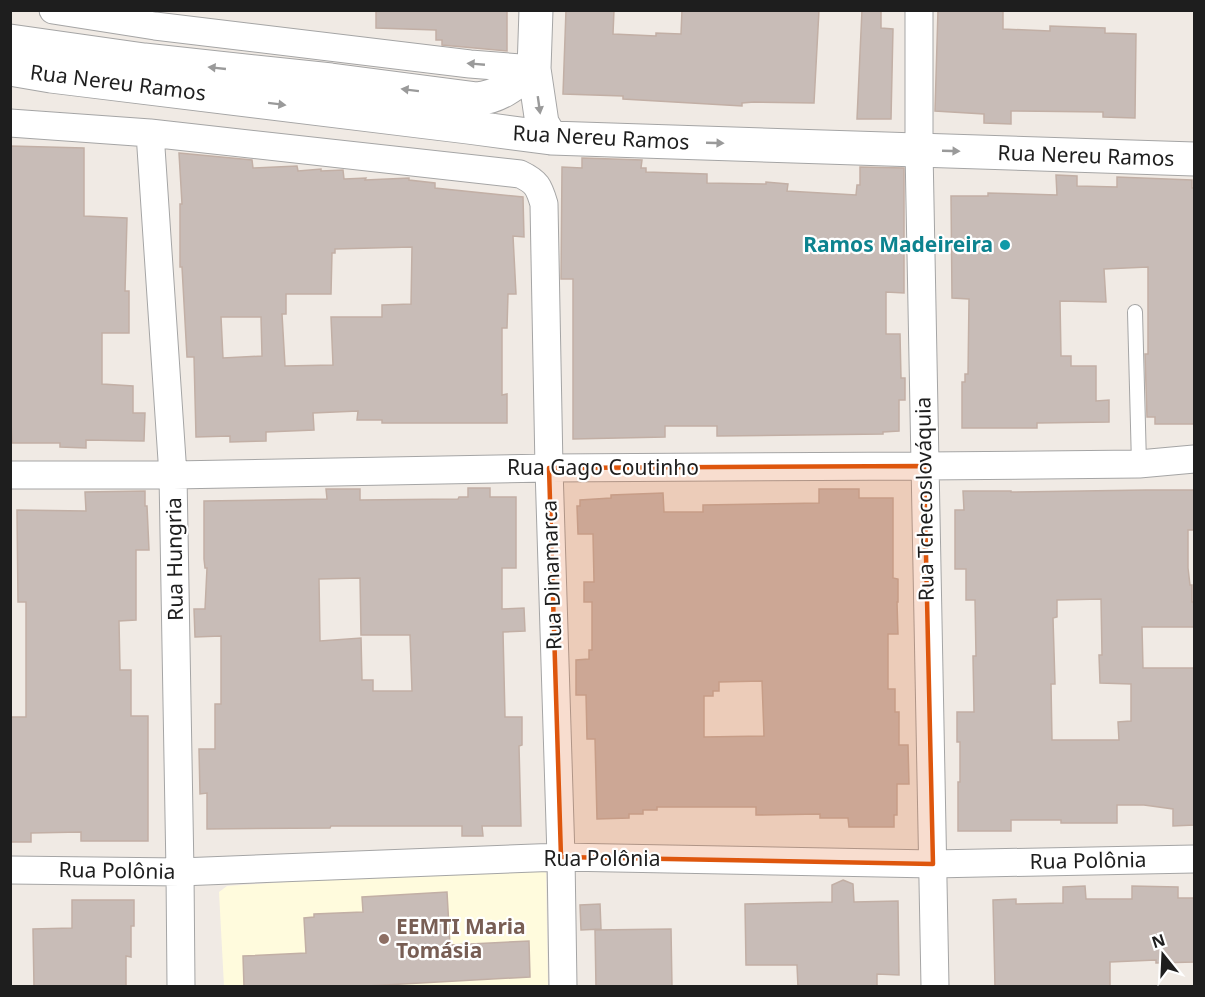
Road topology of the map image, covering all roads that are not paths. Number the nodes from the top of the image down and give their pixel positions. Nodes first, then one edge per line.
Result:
1 (53, 10) edge
2 (536, 10) edge
3 (919, 10) edge
4 (155, 18) edge
5 (10, 41) edge
6 (10, 69) edge
7 (534, 69) junction
8 (468, 112) junction
9 (10, 123) edge
10 (150, 133) junction
11 (551, 138) junction
12 (919, 150) junction
13 (1194, 159) edge
14 (520, 174) joint
15 (1135, 312) dead end
16 (1194, 459) edge
17 (1139, 464) junction
18 (924, 466) junction
19 (549, 468) junction
20 (10, 475) edge
21 (174, 475) junction
22 (561, 857) junction
23 (1194, 860) edge
24 (933, 864) junction
25 (10, 870) edge
26 (180, 872) junction
27 (181, 987) edge
28 (563, 987) edge
29 (935, 987) edge

1 - 4 street
2 - 7 street
3 - 12 street, Rua Tchecoslováquia
7 -> 4 street
8 -> 5 street, Rua Nereu Ramos
6 -> 8 street, Rua Nereu Ramos
7 - 8 street
7 -> 11 street
8 - 11 street, Rua Nereu Ramos
9 - 10 street, Rua Nereu Ramos
10 - 14 street, Rua Nereu Ramos
10 - 21 street, Rua Hungria
11 -> 12 street, Rua Nereu Ramos
12 -> 13 street, Rua Nereu Ramos
12 - 18 street, Rua Tchecoslováquia
14 - 19 street, Rua Dinamarca
15 - 17 lane
16 - 17 street, Rua Gago Coutinho
17 - 18 street, Rua Gago Coutinho
18 - 19 street, Rua Gago Coutinho
18 - 24 street, Rua Tchecoslováquia
19 - 21 street, Rua Gago Coutinho
19 - 22 street, Rua Dinamarca
20 - 21 street, Rua Gago Coutinho
21 - 26 street, Rua Hungria
22 - 24 street, Rua Polônia
22 - 26 street, Rua Polônia
22 - 28 street, Rua Dinamarca
23 - 24 street, Rua Polônia
24 - 29 street, Rua Tchecoslováquia
25 - 26 street, Rua Polônia
26 - 27 street, Rua Hungria

